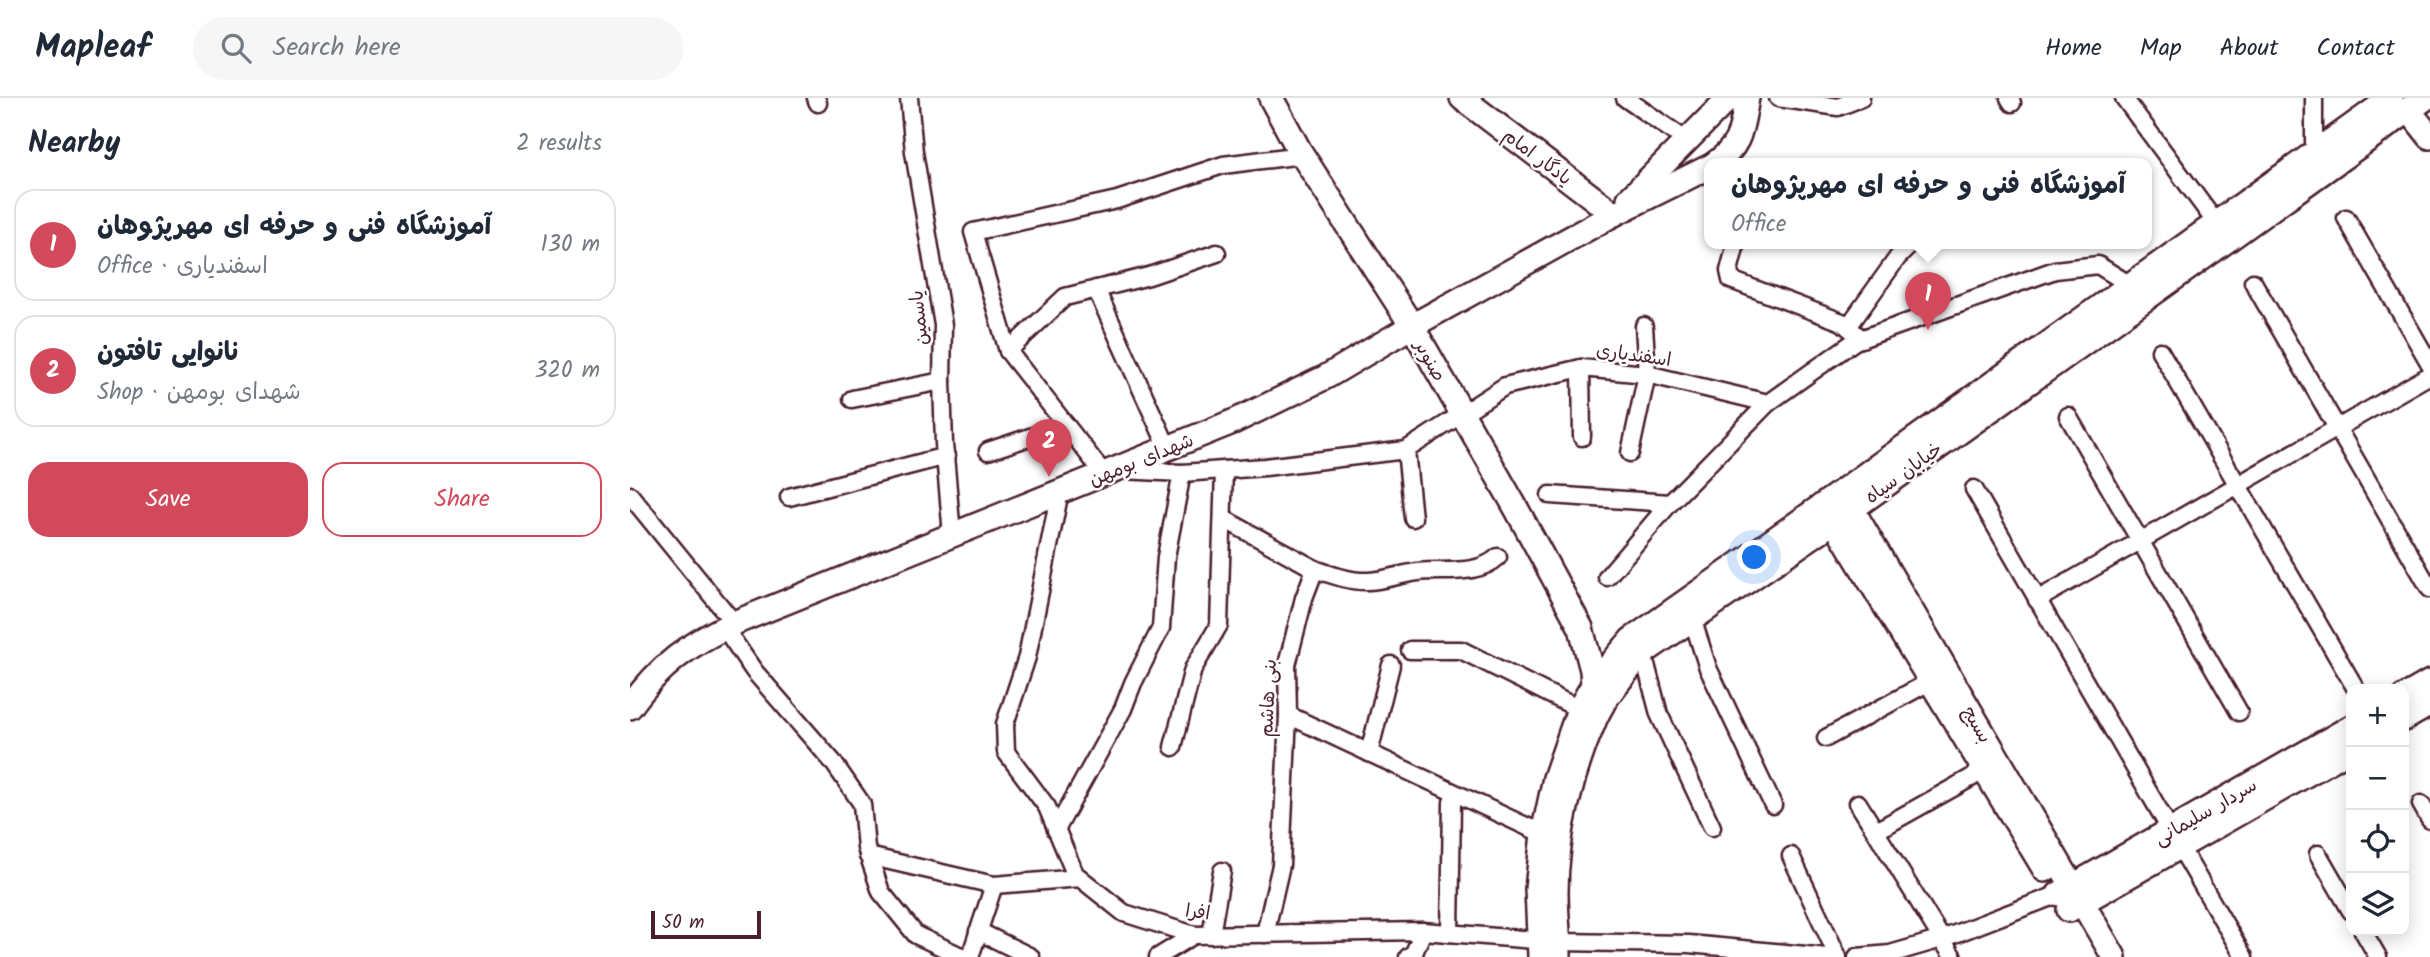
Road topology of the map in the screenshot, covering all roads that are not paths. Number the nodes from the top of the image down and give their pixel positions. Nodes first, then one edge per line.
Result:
1 (909, 98) edge
2 (1271, 98) edge
3 (1462, 98) edge
4 (1625, 98) edge
5 (1729, 98) edge
6 (1747, 98) edge
7 (1778, 98) edge
8 (1861, 98) edge
9 (2124, 98) edge
10 (2314, 98) edge
11 (2408, 102) edge
12 (2430, 137) edge
13 (1687, 141) junction
14 (2314, 153) junction
15 (1302, 155) junction
16 (1727, 158) edge
17 (1704, 169) edge
18 (1614, 214) junction
19 (2346, 218) dead end
20 (2216, 223) junction
21 (1735, 249) edge
22 (1906, 249) edge
23 (1217, 253) dead end
24 (2253, 282) dead end
25 (2130, 285) junction
26 (1096, 289) junction
27 (1412, 326) junction
28 (1644, 326) dead end
29 (1848, 327) junction
30 (1862, 339) junction
31 (1008, 351) junction
32 (2160, 351) dead end
33 (2430, 364) edge
34 (1581, 368) junction
35 (1647, 374) junction
36 (2430, 375) edge
37 (942, 381) junction
38 (852, 399) dead end
39 (1768, 403) junction
40 (1462, 413) junction
41 (2068, 416) dead end
42 (1066, 425) junction
43 (2337, 428) junction
44 (1582, 437) dead end
45 (1168, 448) junction
46 (1406, 450) junction
47 (988, 452) dead end
48 (1630, 453) dead end
49 (946, 456) junction
50 (1224, 470) junction
51 (1109, 472) junction
52 (1182, 473) junction
53 (2238, 485) junction
54 (1974, 489) dead end
55 (1060, 491) junction
56 (630, 495) edge
57 (1550, 495) dead end
58 (789, 496) dead end
59 (1670, 503) junction
60 (1838, 506) junction
61 (1413, 518) dead end
62 (1224, 519) junction
63 (952, 535) junction
64 (2140, 541) junction
65 (1498, 556) dead end
66 (1315, 569) junction
67 (1607, 577) dead end
68 (2430, 589) edge
69 (2037, 600) junction
70 (1692, 618) junction
71 (729, 625) junction
72 (1581, 628) junction
73 (1637, 646) junction
74 (1410, 650) dead end
75 (1391, 666) dead end
76 (1931, 681) junction
77 (2430, 682) edge
78 (2353, 684) edge
79 (1592, 685) junction
80 (2409, 694) edge
81 (2430, 704) edge
82 (630, 707) edge
83 (1579, 709) junction
84 (2239, 712) dead end
85 (1288, 715) junction
86 (2409, 716) edge
87 (2346, 730) edge
88 (1826, 738) dead end
89 (1173, 747) dead end
90 (2346, 752) edge
91 (1369, 753) junction
92 (1985, 770) junction
93 (1452, 802) dead end
94 (1858, 803) dead end
95 (2421, 804) dead end
96 (1773, 805) dead end
97 (2430, 820) edge
98 (1712, 827) dead end
99 (1056, 830) junction
100 (1875, 831) junction
101 (1543, 834) junction
102 (2176, 839) junction
103 (2318, 854) dead end
104 (868, 856) junction
105 (1791, 856) dead end
106 (1222, 871) dead end
107 (1080, 878) junction
108 (995, 886) junction
109 (2071, 898) junction
110 (2346, 902) edge
111 (978, 931) junction
112 (1423, 931) junction
113 (1450, 933) junction
114 (1265, 934) junction
115 (1194, 935) junction
116 (1211, 935) junction
117 (2366, 936) edge
118 (1942, 939) junction
119 (1549, 949) edge
120 (1180, 951) edge
121 (962, 957) edge
122 (970, 957) edge
123 (1031, 957) edge
124 (1158, 957) edge
125 (1408, 957) edge
126 (1827, 957) edge
127 (1838, 957) edge
128 (1857, 957) edge
129 (1953, 957) edge
130 (2097, 957) edge
131 (2114, 957) edge
132 (2244, 957) edge
133 (2378, 957) edge

1 - 37 street, یاسمین
2 - 15 street, صنوبر
3 - 18 street, یادگار امام
4 - 13 street
5 - 13 street
6 - 16 street
7 - 8 street
9 - 20 street
10 - 14 street
11 - 12 street
11 - 14 street, خیابان سپاه
11 - 60 street, خیابان سپاه
13 - 18 street
14 - 20 street, خیابان سپاه
15 - 27 street, صنوبر
15 - 31 street
17 - 18 street
18 - 27 street, شهدای بومهن
19 - 33 street
20 - 25 street, خیابان سپاه
21 - 29 street
22 - 29 street
23 - 26 street
24 - 43 street
25 - 30 street
25 - 60 street, خیابان سپاه
26 - 31 street
26 - 45 street
27 - 40 street, صنوبر
27 - 45 street, شهدای بومهن
28 - 35 street
29 - 30 street
30 - 39 street
31 - 42 street
32 - 53 street
34 - 35 street, اسفندیاری
34 - 40 street, اسفندیاری
34 - 44 street
35 - 39 street, اسفندیاری
35 - 48 street
36 - 43 street
37 - 38 street
37 - 49 street, یاسمین
39 - 59 street
40 - 46 street, اسفندیاری
40 - 72 street, صنوبر
41 - 64 street
42 - 47 street
42 - 51 street
43 - 53 street
43 - 68 street
45 - 51 street, شهدای بومهن
46 - 50 street, اسفندیاری
46 - 61 street
49 - 58 street
49 - 63 street, یاسمین
50 - 52 street, اسفندیاری
50 - 62 street
51 - 52 street, اسفندیاری
51 - 55 street, شهدای بومهن
52 - 99 street
53 - 64 street
53 - 78 street
54 - 69 street
55 - 63 street, شهدای بومهن
55 - 99 street
56 - 71 street
57 - 59 street
59 - 67 street
60 - 70 street, خیابان سپاه
60 - 73 street, خیابان سپاه
60 - 76 street, بسیج
60 - 109 street, بسیج
62 - 66 street
62 - 89 street
63 - 71 street, شهدای بومهن
64 - 69 street
64 - 84 street
65 - 66 street
66 - 85 street, بنی هاشم
69 - 102 street
70 - 73 street, خیابان سپاه
70 - 96 street
71 - 82 street, شهدای بومهن
71 - 104 street
72 - 73 street
72 - 79 street, صنوبر
73 - 79 street, خیابان سپاه
73 - 98 street
73 - 119 street, خیابان سپاه
74 - 83 street
75 - 91 street
76 - 88 street
76 - 92 street, بسیج
77 - 80 street
79 - 83 street, خیابان سپاه
81 - 86 street
83 - 101 street, خیابان سپاه
85 - 91 street
85 - 114 street, بنی هاشم
87 - 102 street, سردار سلیمانی
90 - 102 street, سردار سلیمانی
91 - 101 street
92 - 100 street
92 - 109 street, بسیج
93 - 113 street
94 - 100 street
95 - 97 street
99 - 107 street
100 - 118 street
101 - 119 street, خیابان سپاه
102 - 109 street, سردار سلیمانی
102 - 132 street
103 - 110 street
104 - 108 street
104 - 121 street
105 - 127 street
106 - 116 street
107 - 108 street
107 - 115 street, افرا
108 - 111 street
109 - 118 street
109 - 130 street, بسیج
109 - 131 street, بسیج
111 - 122 street
111 - 123 street
112 - 113 street, افرا
112 - 114 street, افرا
112 - 125 street
113 - 119 street, افرا
114 - 116 street, افرا
115 - 116 street, افرا
115 - 120 street
117 - 133 street
118 - 128 street
118 - 129 street
119 - 126 street, افرا
120 - 124 street

